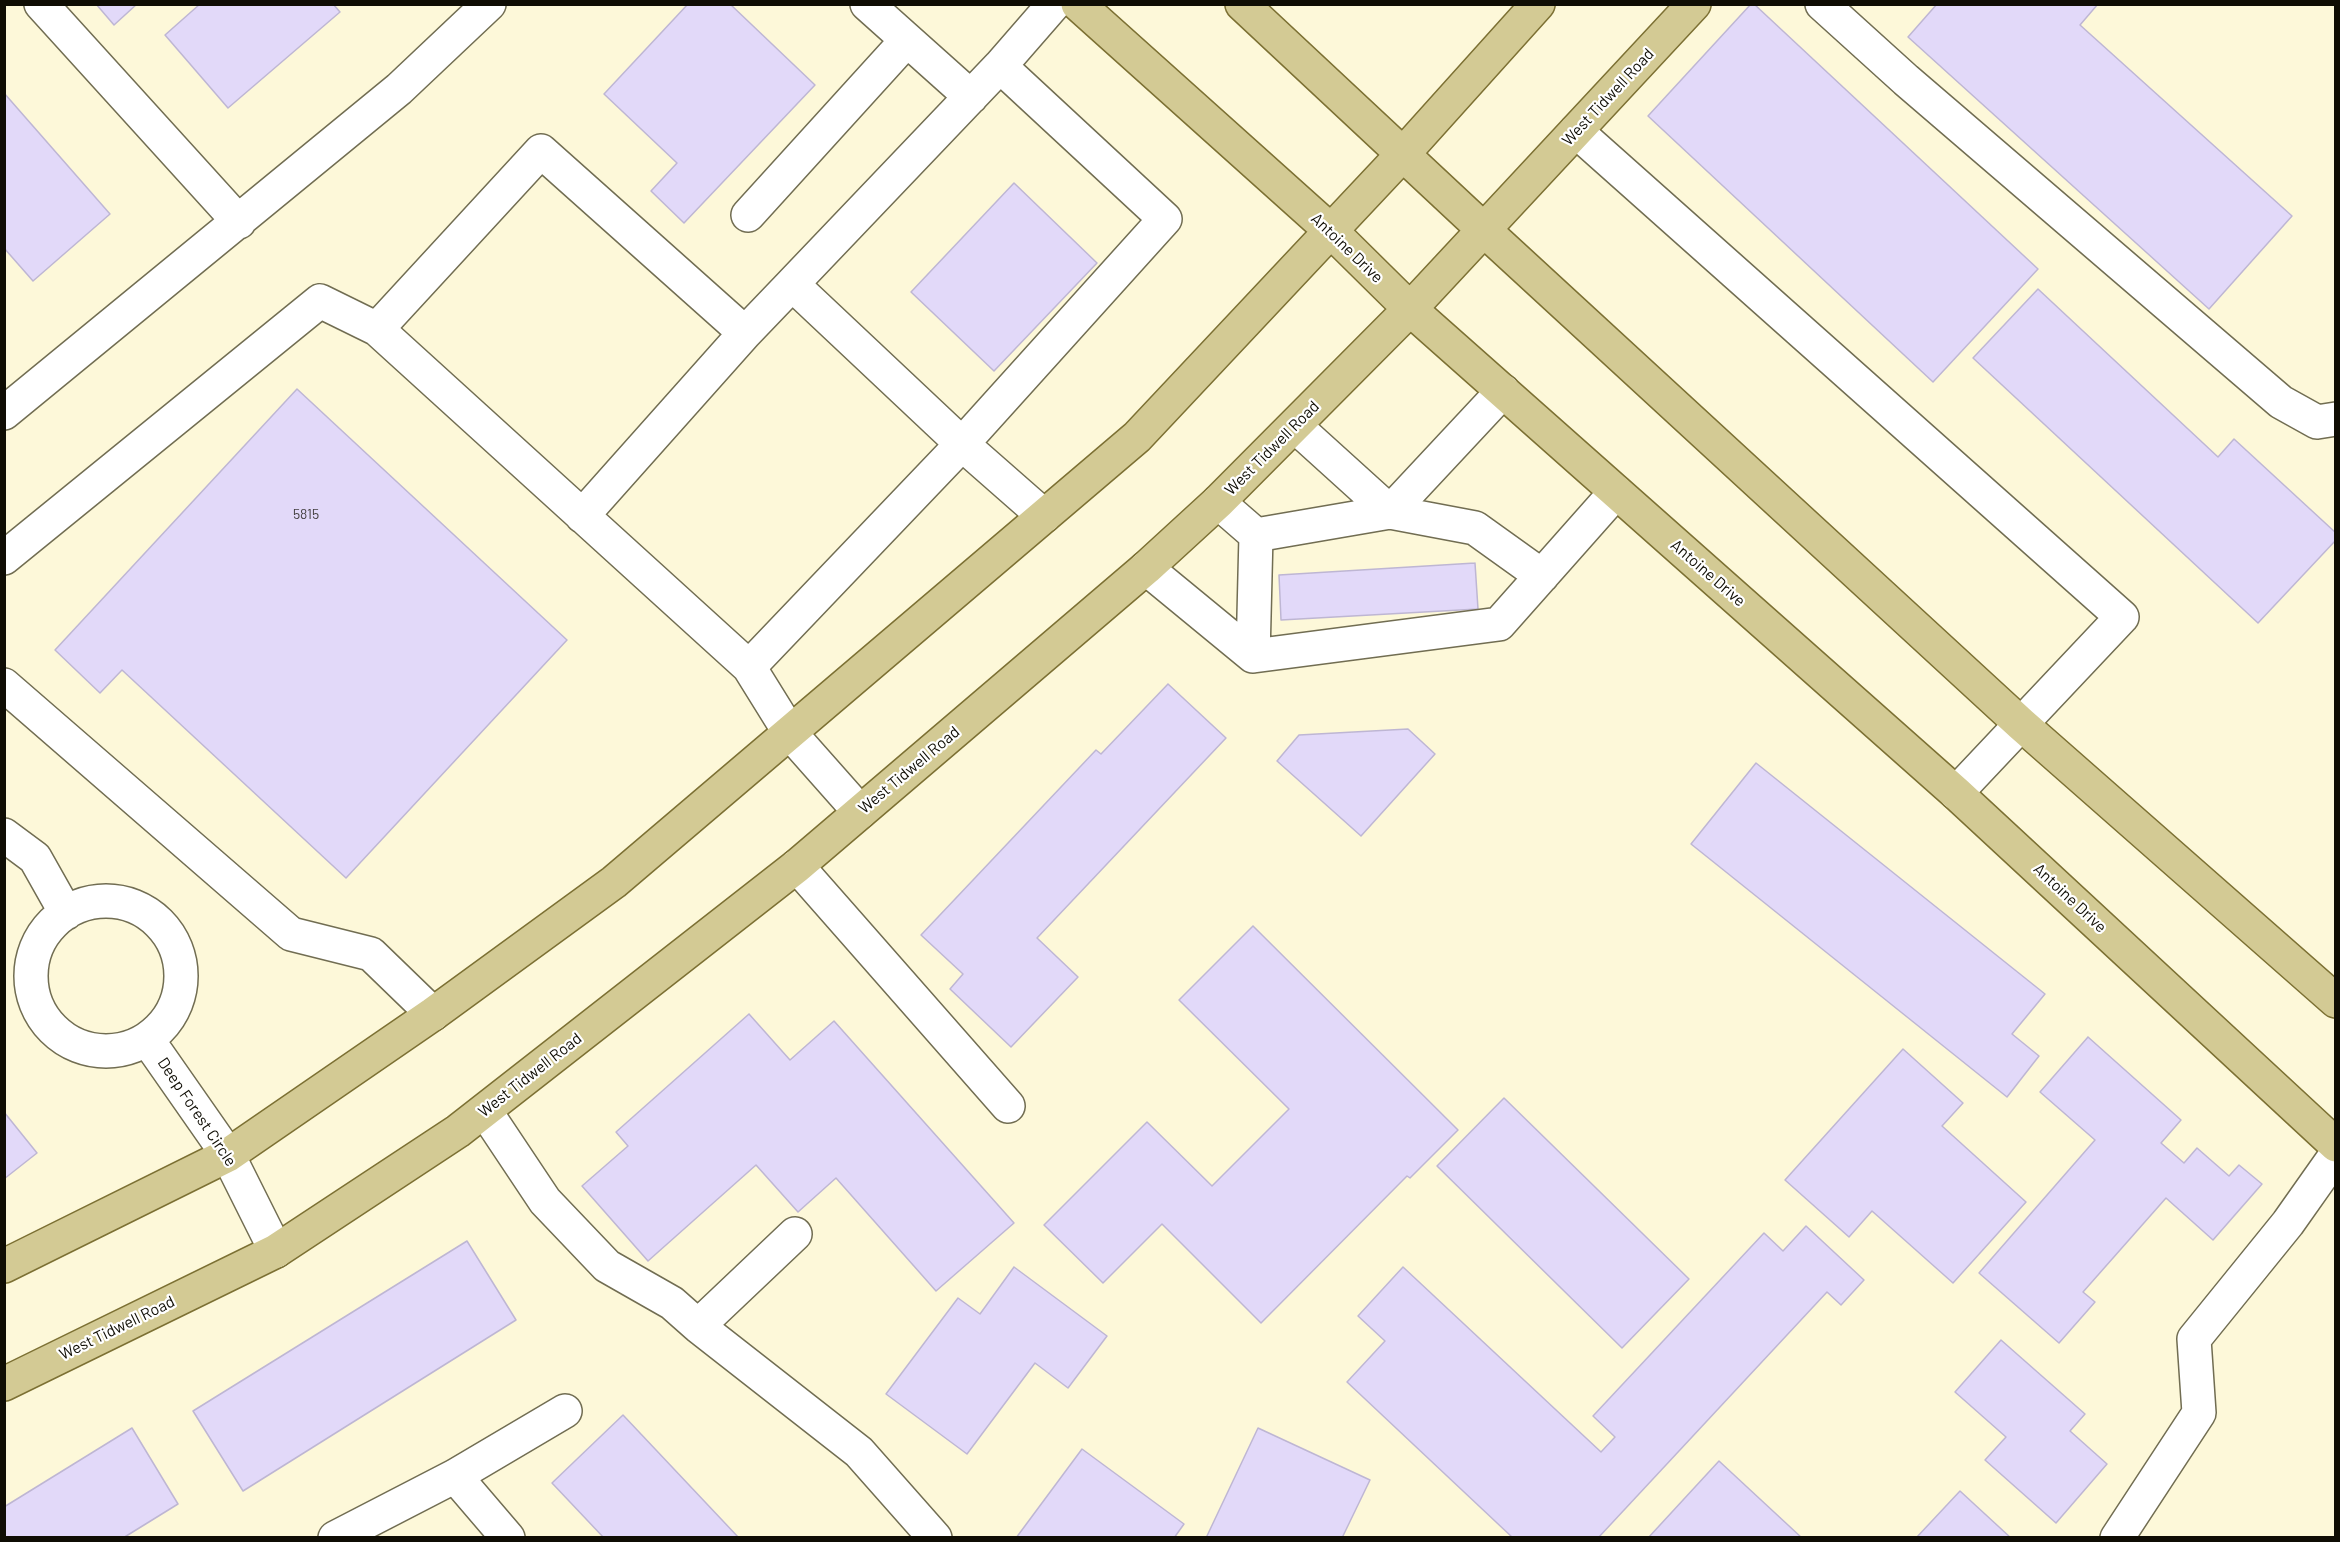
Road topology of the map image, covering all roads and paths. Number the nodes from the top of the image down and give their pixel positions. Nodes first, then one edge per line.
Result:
1 (41, 4) edge
2 (489, 4) edge
3 (867, 4) edge
4 (1054, 4) edge
5 (1078, 4) edge
6 (1242, 4) edge
7 (1538, 4) edge
8 (1694, 4) edge
9 (1822, 4) edge
10 (907, 40) junction
11 (1000, 66) junction
12 (971, 97) junction
13 (1576, 131) junction
14 (1403, 154) junction
15 (748, 215) dead end
16 (239, 222) junction
17 (1330, 230) junction
18 (1484, 230) junction
19 (792, 284) junction
20 (1410, 309) junction
21 (377, 329) junction
22 (745, 333) junction
23 (1503, 391) junction
24 (4, 413) edge
25 (2336, 419) edge
26 (1295, 426) junction
27 (962, 444) junction
28 (1616, 492) junction
29 (1218, 502) junction
30 (1390, 512) junction
31 (582, 516) junction
32 (1044, 516) junction
33 (1256, 535) junction
34 (4, 558) edge
35 (1146, 568) junction
36 (1542, 576) junction
37 (1253, 656) junction
38 (749, 667) junction
39 (4, 684) edge
40 (2021, 724) junction
41 (790, 733) junction
42 (1956, 793) junction
43 (860, 812) junction
44 (4, 835) edge
45 (796, 866) junction
46 (66, 913) junction
47 (2336, 1001) edge
48 (433, 1014) junction
49 (147, 1039) junction
50 (1008, 1106) dead end
51 (485, 1111) junction
52 (2336, 1144) edge
53 (228, 1155) junction
54 (2336, 1155) edge
55 (795, 1234) dead end
56 (276, 1251) junction
57 (4, 1266) edge
58 (698, 1326) junction
59 (4, 1384) edge
60 (565, 1411) dead end
61 (455, 1476) junction
62 (335, 1538) edge
63 (508, 1538) edge
64 (935, 1538) edge
65 (2117, 1538) edge

1 - 16 street
2 - 16 street
3 - 10 street
4 - 11 street
5 - 17 main road, Antoine Drive
6 - 14 main road
7 - 14 main road
8 - 13 main road, West Tidwell Road
9 - 25 street
10 - 12 street
10 - 15 street
11 - 12 street
11 - 27 street
12 - 19 street
13 - 18 main road, West Tidwell Road
13 - 40 street
14 - 17 main road
14 - 18 main road
16 - 24 street
17 - 20 main road, Antoine Drive
17 - 32 main road
18 - 20 main road, West Tidwell Road
18 - 40 main road
19 - 22 street
19 - 27 street
20 - 23 main road, Antoine Drive
20 - 26 main road, West Tidwell Road
21 - 22 street
21 - 31 street
21 - 34 street
22 - 31 street
23 - 28 main road, Antoine Drive
23 - 30 street
26 - 29 main road, West Tidwell Road
26 - 30 street
27 - 32 street
27 - 38 street
28 - 36 street
28 - 42 main road, Antoine Drive
29 - 33 street
29 - 35 main road, West Tidwell Road
30 - 33 street
30 - 36 street
31 - 38 street
32 - 41 main road
33 - 37 street
35 - 37 street
35 - 43 main road, West Tidwell Road
36 - 37 street
38 - 41 street
39 - 48 street
40 - 42 street
40 - 47 main road
41 - 43 street
41 - 48 main road
42 - 52 main road, Antoine Drive
43 - 45 main road, West Tidwell Road
44 - 46 street
45 - 50 street
45 - 51 main road, West Tidwell Road
46 - 49 street, Deep Forest Circle
46 - 49 street, Deep Forest Circle
48 - 53 main road
49 - 53 street, Deep Forest Circle
51 - 56 main road, West Tidwell Road
51 - 58 street
53 - 56 street, Deep Forest Circle
53 - 57 main road
54 - 65 street
55 - 58 street
56 - 59 main road, West Tidwell Road
58 - 64 street
60 - 61 street
61 - 62 street
61 - 63 street

